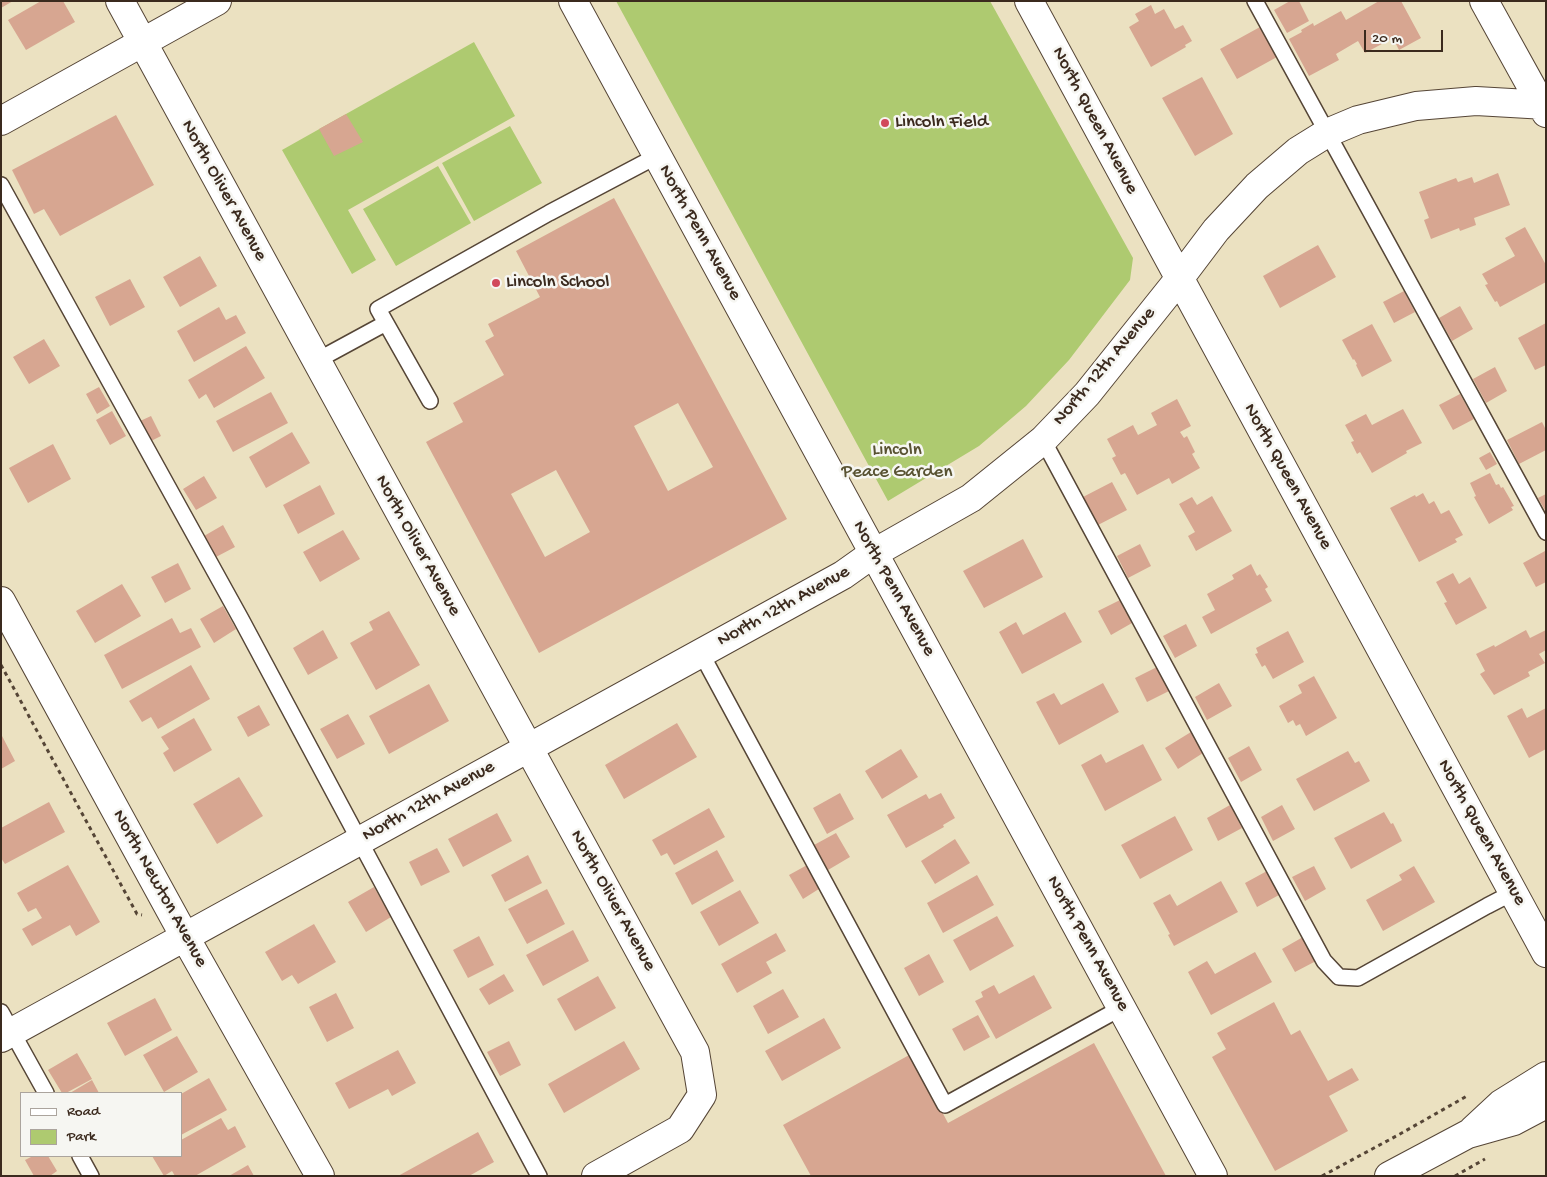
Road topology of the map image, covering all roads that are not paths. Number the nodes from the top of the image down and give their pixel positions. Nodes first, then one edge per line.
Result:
1 (120, 1) edge
2 (217, 1) edge
3 (573, 1) edge
4 (1029, 1) edge
5 (1254, 1) edge
6 (1484, 1) edge
7 (142, 43) junction
8 (1544, 108) edge
9 (1, 121) edge
10 (1327, 133) junction
11 (657, 156) junction
12 (1, 185) edge
13 (1179, 279) junction
14 (386, 323) junction
15 (316, 361) junction
16 (430, 401) dead end
17 (1043, 440) junction
18 (1546, 532) edge
19 (874, 553) junction
20 (1, 600) edge
21 (701, 653) junction
22 (528, 748) junction
23 (360, 840) junction
24 (1514, 892) junction
25 (185, 937) junction
26 (1546, 953) edge
27 (1121, 1008) junction
28 (5, 1027) edge
29 (1546, 1076) edge
30 (45, 1092) edge
31 (1546, 1104) edge
32 (1468, 1134) junction
33 (81, 1157) edge
34 (1420, 1169) edge
35 (91, 1176) edge
36 (320, 1176) edge
37 (539, 1176) edge
38 (596, 1176) edge
39 (1213, 1176) edge
40 (1389, 1176) edge

1 - 7 street, North Oliver Avenue
2 - 7 street
3 - 11 street, North Penn Avenue
4 - 13 street, North Queen Avenue
5 - 10 lane
6 - 8 street
7 - 9 street
7 - 15 street, North Oliver Avenue
8 - 10 street, North 12th Avenue
10 - 13 street, North 12th Avenue
10 - 18 lane
11 - 14 lane
11 - 19 street, North Penn Avenue
12 - 23 lane
13 - 17 street, North 12th Avenue
13 - 24 street, North Queen Avenue
14 - 15 lane
14 - 16 lane
15 - 22 street, North Oliver Avenue
17 - 19 street, North 12th Avenue
17 - 24 lane
19 - 21 street, North 12th Avenue
19 - 27 street, North Penn Avenue
20 - 25 street, North Newton Avenue
21 - 22 street, North 12th Avenue
21 - 27 lane
22 - 23 street, North 12th Avenue
22 - 38 street, North Oliver Avenue
23 - 25 street, North 12th Avenue
23 - 37 lane
24 - 26 street, North Queen Avenue
25 - 28 street, North 12th Avenue
25 - 36 street, North Newton Avenue
27 - 39 street, North Penn Avenue
28 - 30 lane
29 - 32 street
31 - 32 street
32 - 34 street
33 - 35 lane
34 - 40 street

